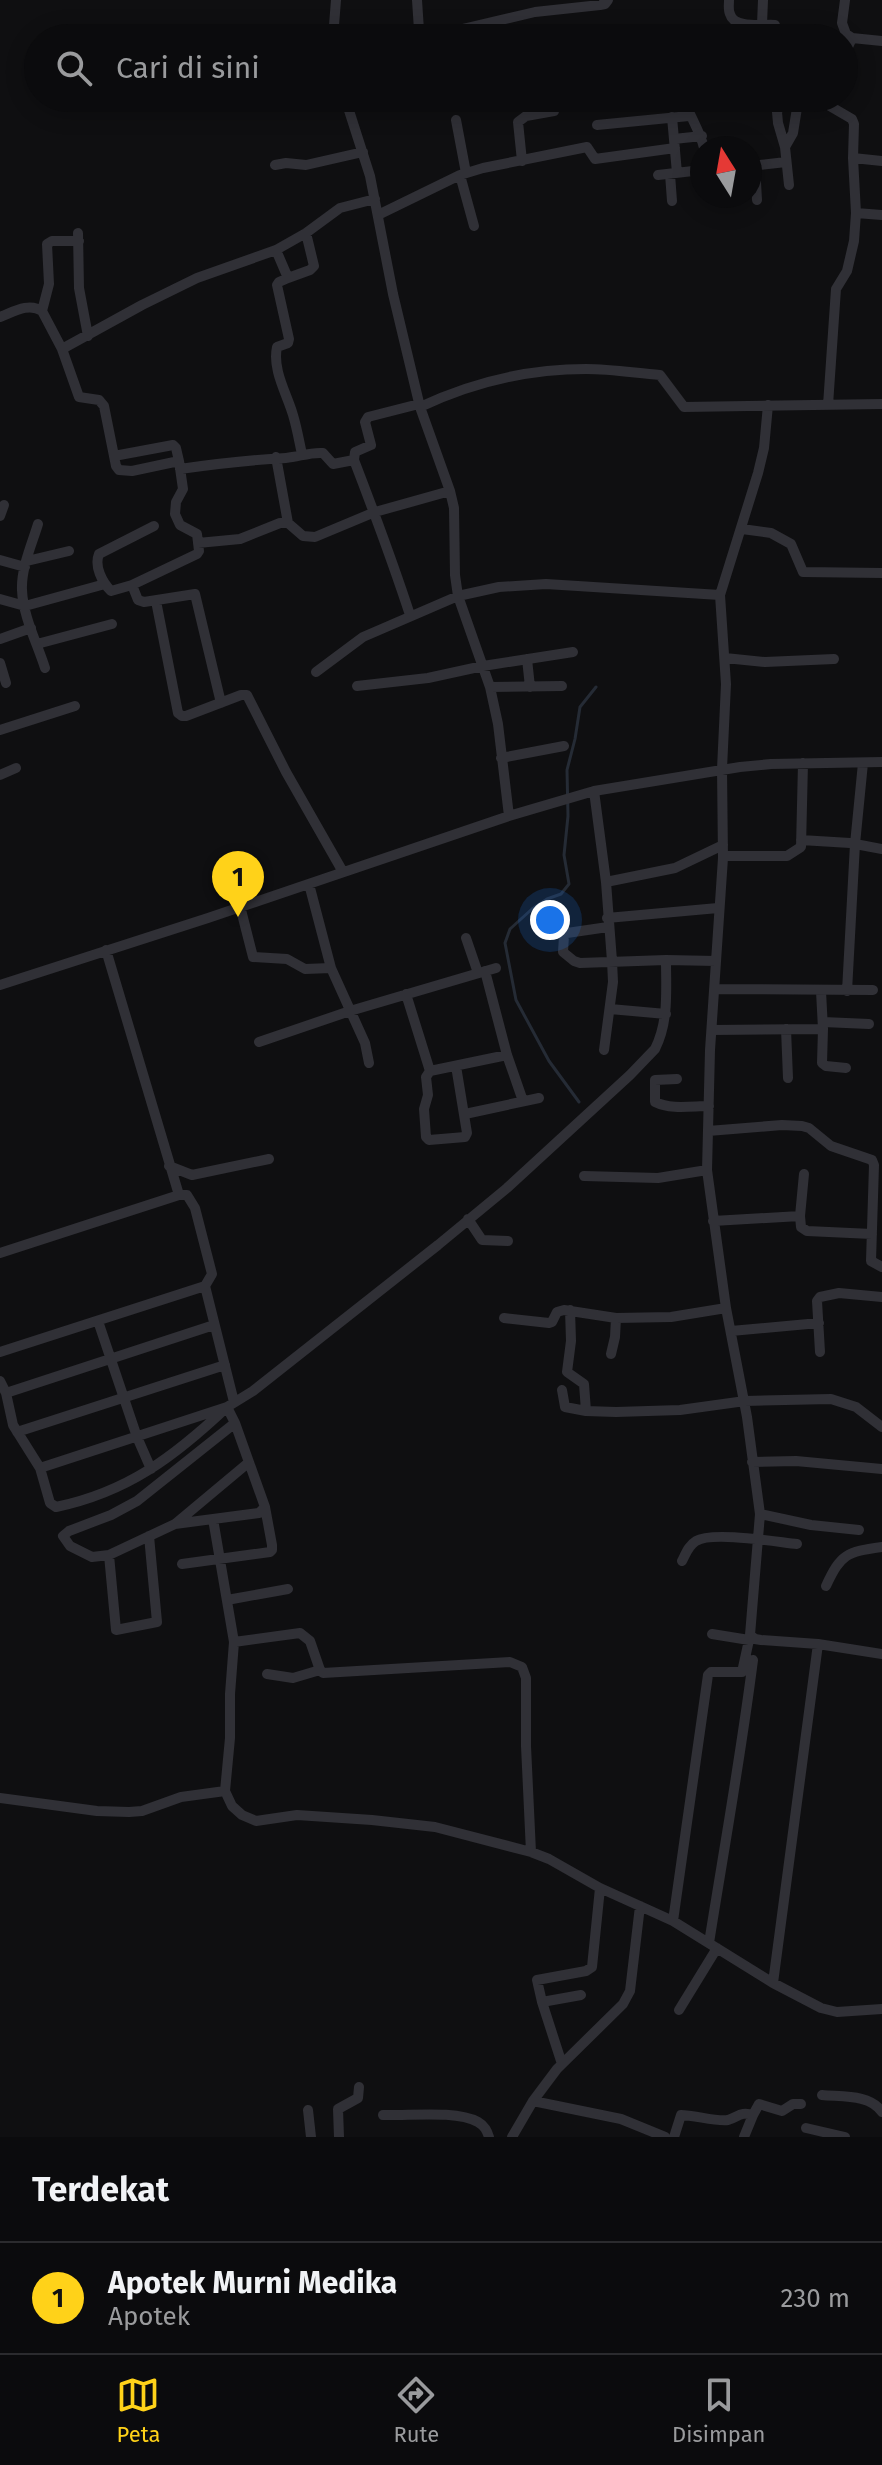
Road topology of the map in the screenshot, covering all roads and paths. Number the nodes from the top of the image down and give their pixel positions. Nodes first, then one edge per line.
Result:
1 (336, 0) edge
2 (417, 0) edge
3 (608, 0) edge
4 (729, 0) edge
5 (763, 0) edge
6 (845, 0) edge
7 (334, 24) edge
8 (419, 24) edge
9 (484, 24) edge
10 (746, 24) edge
11 (762, 24) edge
12 (843, 24) edge
13 (858, 39) edge
14 (882, 41) edge
15 (350, 112) edge
16 (548, 112) edge
17 (688, 112) edge
18 (777, 112) edge
19 (796, 112) edge
20 (840, 112) edge
21 (689, 116) junction
22 (672, 117) junction
23 (456, 120) dead end
24 (597, 125) dead end
25 (702, 136) edge
26 (690, 139) edge
27 (674, 144) junction
28 (785, 147) junction
29 (363, 152) junction
30 (853, 158) junction
31 (522, 161) junction
32 (882, 161) edge
33 (786, 162) junction
34 (762, 164) edge
35 (275, 165) dead end
36 (690, 172) edge
37 (463, 174) junction
38 (674, 174) junction
39 (658, 175) dead end
40 (789, 185) dead end
41 (375, 199) junction
42 (672, 201) dead end
43 (856, 213) junction
44 (378, 215) junction
45 (882, 215) edge
46 (474, 226) dead end
47 (306, 233) junction
48 (276, 250) junction
49 (288, 278) junction
50 (42, 311) junction
51 (0, 317) edge
52 (88, 336) junction
53 (62, 349) junction
54 (882, 404) edge
55 (419, 405) junction
56 (768, 405) junction
57 (828, 405) junction
58 (302, 454) junction
59 (114, 456) junction
60 (276, 457) junction
61 (354, 460) junction
62 (179, 465) junction
63 (450, 491) junction
64 (375, 512) junction
65 (288, 523) junction
66 (38, 524) dead end
67 (154, 526) dead end
68 (742, 529) junction
69 (198, 543) junction
70 (69, 551) dead end
71 (0, 560) edge
72 (26, 564) junction
73 (882, 573) edge
74 (105, 584) junction
75 (132, 585) junction
76 (720, 595) junction
77 (458, 596) junction
78 (0, 599) edge
79 (156, 601) junction
80 (25, 606) junction
81 (410, 615) junction
82 (112, 624) dead end
83 (31, 628) junction
84 (0, 639) edge
85 (37, 644) junction
86 (573, 652) dead end
87 (725, 658) junction
88 (527, 659) junction
89 (834, 659) dead end
90 (0, 663) edge
91 (483, 666) junction
92 (45, 668) dead end
93 (316, 672) dead end
94 (6, 683) dead end
95 (357, 686) dead end
96 (562, 686) dead end
97 (490, 687) junction
98 (530, 687) junction
99 (221, 703) junction
100 (75, 706) dead end
101 (0, 730) edge
102 (564, 746) dead end
103 (501, 758) junction
104 (882, 762) edge
105 (803, 763) junction
106 (863, 763) junction
107 (16, 768) dead end
108 (722, 769) junction
109 (0, 775) edge
110 (594, 791) junction
111 (509, 816) junction
112 (801, 840) junction
113 (855, 844) junction
114 (882, 849) edge
115 (723, 850) junction
116 (343, 872) junction
117 (606, 882) junction
118 (309, 884) junction
119 (240, 906) junction
120 (718, 908) junction
121 (608, 922) junction
122 (466, 938) dead end
123 (106, 950) junction
124 (666, 960) junction
125 (612, 961) junction
126 (716, 961) junction
127 (331, 968) junction
128 (486, 971) junction
129 (0, 985) edge
130 (715, 989) junction
131 (873, 990) dead end
132 (821, 991) junction
133 (847, 991) junction
134 (406, 994) junction
135 (610, 1009) junction
136 (350, 1011) junction
137 (666, 1014) junction
138 (869, 1024) dead end
139 (823, 1026) junction
140 (786, 1029) junction
141 (712, 1030) junction
142 (259, 1042) dead end
143 (604, 1050) dead end
144 (507, 1055) junction
145 (369, 1063) dead end
146 (456, 1066) junction
147 (846, 1068) dead end
148 (430, 1071) junction
149 (788, 1078) dead end
150 (677, 1079) dead end
151 (539, 1098) dead end
152 (523, 1101) junction
153 (709, 1106) junction
154 (465, 1114) junction
155 (708, 1131) junction
156 (269, 1159) dead end
157 (169, 1166) junction
158 (707, 1170) junction
159 (804, 1174) dead end
160 (584, 1176) dead end
161 (179, 1195) junction
162 (800, 1216) junction
163 (713, 1221) junction
164 (471, 1223) junction
165 (872, 1234) junction
166 (508, 1241) dead end
167 (0, 1253) edge
168 (882, 1267) edge
169 (205, 1286) junction
170 (882, 1297) edge
171 (726, 1308) junction
172 (570, 1310) junction
173 (504, 1318) dead end
174 (616, 1318) junction
175 (98, 1321) junction
176 (819, 1323) junction
177 (214, 1325) junction
178 (731, 1331) junction
179 (0, 1352) edge
180 (820, 1352) dead end
181 (611, 1354) dead end
182 (112, 1359) junction
183 (225, 1365) junction
184 (0, 1381) edge
185 (562, 1390) dead end
186 (6, 1393) junction
187 (125, 1397) junction
188 (745, 1401) junction
189 (231, 1411) junction
190 (586, 1411) junction
191 (882, 1427) edge
192 (17, 1432) junction
193 (137, 1437) junction
194 (752, 1462) junction
195 (248, 1463) junction
196 (40, 1468) junction
197 (151, 1469) junction
198 (882, 1469) edge
199 (265, 1507) junction
200 (760, 1514) junction
201 (213, 1519) junction
202 (175, 1524) junction
203 (859, 1530) dead end
204 (149, 1536) junction
205 (758, 1539) junction
206 (797, 1544) dead end
207 (882, 1547) edge
208 (109, 1555) junction
209 (220, 1560) junction
210 (682, 1561) dead end
211 (182, 1564) dead end
212 (826, 1586) dead end
213 (288, 1589) dead end
214 (227, 1600) junction
215 (712, 1634) dead end
216 (751, 1638) junction
217 (234, 1642) junction
218 (818, 1644) junction
219 (882, 1654) edge
220 (320, 1670) junction
221 (267, 1674) dead end
222 (225, 1791) junction
223 (0, 1798) edge
224 (531, 1852) junction
225 (600, 1888) junction
226 (640, 1906) junction
227 (673, 1921) junction
228 (713, 1946) junction
229 (773, 1983) junction
230 (581, 1995) dead end
231 (542, 2002) junction
232 (882, 2009) edge
233 (679, 2010) dead end
234 (562, 2064) junction
235 (359, 2087) dead end
236 (822, 2095) dead end
237 (533, 2101) junction
238 (801, 2104) dead end
239 (308, 2110) dead end
240 (882, 2112) edge
241 (383, 2115) dead end
242 (753, 2115) junction
243 (806, 2128) dead end
244 (311, 2137) edge
245 (339, 2137) edge
246 (489, 2137) edge
247 (512, 2137) edge
248 (665, 2137) edge
249 (674, 2137) edge
250 (744, 2137) edge
251 (845, 2137) edge

1 - 7 street
2 - 8 street
3 - 9 street
4 - 10 street
5 - 11 street
6 - 12 street
13 - 14 street
15 - 29 street
16 - 31 street
17 - 21 street
18 - 28 street
19 - 28 street
20 - 30 street
21 - 22 street
21 - 25 street
22 - 24 street
22 - 27 street
23 - 37 street
26 - 27 street
27 - 31 street
27 - 38 street
28 - 33 street
29 - 35 street
29 - 41 street
30 - 32 street
30 - 43 street
31 - 37 street
33 - 34 street
33 - 40 street
36 - 38 street
37 - 44 street
37 - 46 street
38 - 39 street
38 - 42 street
41 - 44 street
41 - 47 street
43 - 45 street
43 - 57 street
44 - 55 street
47 - 48 street
47 - 49 street
48 - 49 street
48 - 52 street
49 - 58 street
50 - 51 street
50 - 52 street
50 - 53 street
52 - 53 street
53 - 59 street
54 - 57 street
55 - 56 street
55 - 61 street
55 - 63 street
56 - 57 street
56 - 68 street
58 - 60 street
58 - 61 street
59 - 62 street
59 - 62 street
60 - 62 street
60 - 65 street
61 - 64 street
62 - 69 street
63 - 64 street
63 - 77 street
64 - 65 street
64 - 81 street
65 - 69 street
66 - 72 street
67 - 74 street
68 - 73 street
68 - 76 street
69 - 75 street
70 - 72 street
71 - 72 street
72 - 80 street
74 - 75 street
74 - 80 street
75 - 79 street
76 - 77 street
76 - 87 street
77 - 81 street
77 - 91 street
78 - 80 street
79 - 99 street
79 - 99 street
80 - 83 street
81 - 93 street
82 - 85 street
83 - 84 street
83 - 85 street
85 - 92 street
86 - 88 street
87 - 89 street
87 - 108 street
88 - 91 street
88 - 98 street
90 - 94 street
91 - 95 street
91 - 97 street
96 - 98 street
97 - 98 street
97 - 103 street
99 - 116 street
100 - 101 street
102 - 103 street
103 - 111 street
104 - 106 street
105 - 106 street
105 - 108 street
105 - 112 street
106 - 113 street
107 - 109 street
108 - 110 street
108 - 115 street
110 - 111 street
110 - 117 street
111 - 116 street
112 - 113 street
112 - 115 street
113 - 114 street
113 - 133 street
115 - 117 street
115 - 120 street
116 - 118 street
117 - 121 street
118 - 119 street
118 - 127 street
119 - 123 street
119 - 127 street
120 - 121 street
120 - 126 street
121 - 125 street
121 - 125 street
122 - 128 street
123 - 129 street
123 - 157 street
124 - 125 street
124 - 126 street
124 - 137 street
125 - 135 street
126 - 130 street
127 - 136 street
128 - 134 street
128 - 144 street
130 - 132 street
130 - 141 street
131 - 133 street
132 - 133 street
132 - 139 street
134 - 136 street
134 - 148 street
135 - 137 street
135 - 143 street
136 - 142 street
136 - 145 street
137 - 164 street
138 - 139 street
139 - 140 street
139 - 147 street
140 - 141 street
140 - 149 street
141 - 153 street
144 - 146 street
144 - 152 street
146 - 148 street
146 - 154 street
148 - 154 street
150 - 153 street
151 - 152 street
152 - 154 street
153 - 155 street
155 - 158 street
155 - 165 street
156 - 157 street
157 - 161 street
158 - 160 street
158 - 163 street
159 - 162 street
161 - 167 street
161 - 169 street
162 - 163 street
162 - 165 street
163 - 171 street
164 - 166 street
164 - 189 street
165 - 168 street
169 - 175 street
169 - 177 street
170 - 176 street
171 - 174 street
171 - 178 street
172 - 173 street
172 - 174 street
172 - 190 street
174 - 181 street
175 - 179 street
175 - 182 street
176 - 178 street
176 - 180 street
177 - 182 street
177 - 183 street
178 - 188 street
182 - 186 street
182 - 187 street
183 - 187 street
183 - 189 street
184 - 186 street
185 - 190 street
186 - 192 street
187 - 192 street
187 - 193 street
188 - 190 street
188 - 191 street
188 - 194 street
189 - 193 street
189 - 195 street
189 - 197 street
189 - 208 street
192 - 196 street
193 - 196 street
193 - 197 street
194 - 198 street
194 - 200 street
195 - 199 street
195 - 202 street
196 - 197 street
199 - 201 street
199 - 209 street
200 - 203 street
200 - 205 street
201 - 202 street
201 - 209 street
202 - 204 street
204 - 208 street
204 - 208 street
205 - 206 street
205 - 210 street
205 - 216 street
207 - 212 street
209 - 211 street
209 - 214 street
213 - 214 street
214 - 217 street
215 - 216 street
216 - 218 street
216 - 227 street
216 - 228 street
217 - 220 street
217 - 222 street
218 - 219 street
218 - 229 street
220 - 221 street
220 - 224 street
222 - 223 street
222 - 224 street
224 - 225 street
225 - 226 street
225 - 231 street
226 - 227 street
226 - 234 street
227 - 228 street
228 - 229 street
228 - 233 street
229 - 232 street
230 - 231 street
231 - 234 street
234 - 237 street
235 - 245 street
236 - 240 street
237 - 247 street
237 - 248 street
238 - 242 street
239 - 244 street
241 - 246 street
242 - 249 street
242 - 250 street
243 - 251 street

